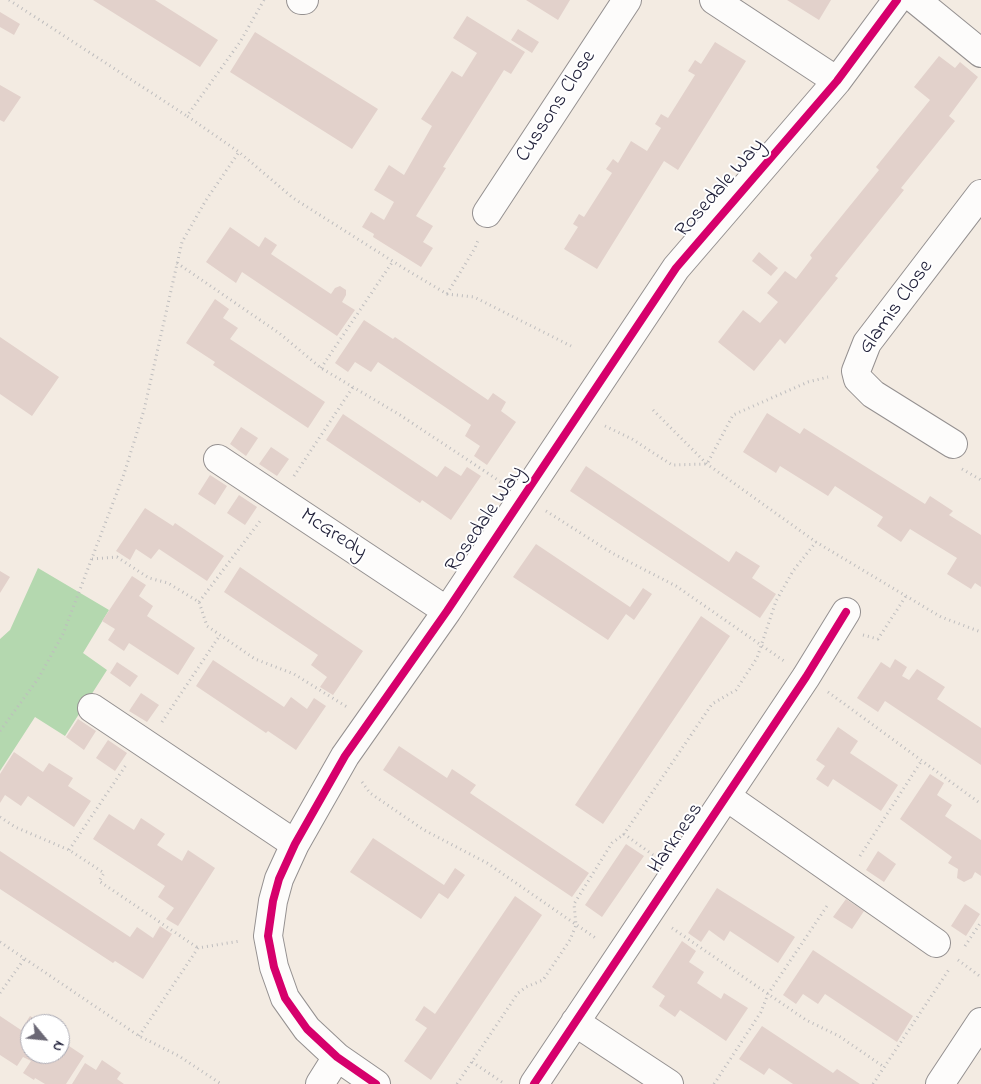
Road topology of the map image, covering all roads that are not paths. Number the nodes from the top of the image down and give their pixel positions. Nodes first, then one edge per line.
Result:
1 (627, 0) edge
2 (714, 0) edge
3 (897, 0) edge
4 (916, 0) edge
5 (981, 52) edge
6 (837, 81) junction
7 (981, 194) edge
8 (487, 213) road end
9 (953, 444) dead end
10 (218, 459) dead end
11 (447, 610) junction
12 (846, 612) dead end
13 (92, 708) dead end
14 (726, 797) junction
15 (295, 844) junction
16 (936, 943) dead end
17 (575, 1022) junction
18 (981, 1022) edge
19 (337, 1057) junction
20 (320, 1084) edge
21 (376, 1084) edge
22 (534, 1084) edge
23 (669, 1084) edge
24 (940, 1084) edge

1 - 8 street, Cussons Close
2 - 6 street
3 - 6 street, Rosedale Way
4 - 5 street
6 - 11 street, Rosedale Way
7 - 9 street, Glamis Close
10 - 11 street, McGredy
11 - 15 street, Rosedale Way
12 - 14 street, Harkness
13 - 15 street
14 - 16 street, Harkness
14 - 17 street, Harkness
15 - 19 street, Rosedale Way
17 - 22 street, Harkness
17 - 23 street
18 - 24 street
19 - 20 street
19 - 21 street, Rosedale Way

